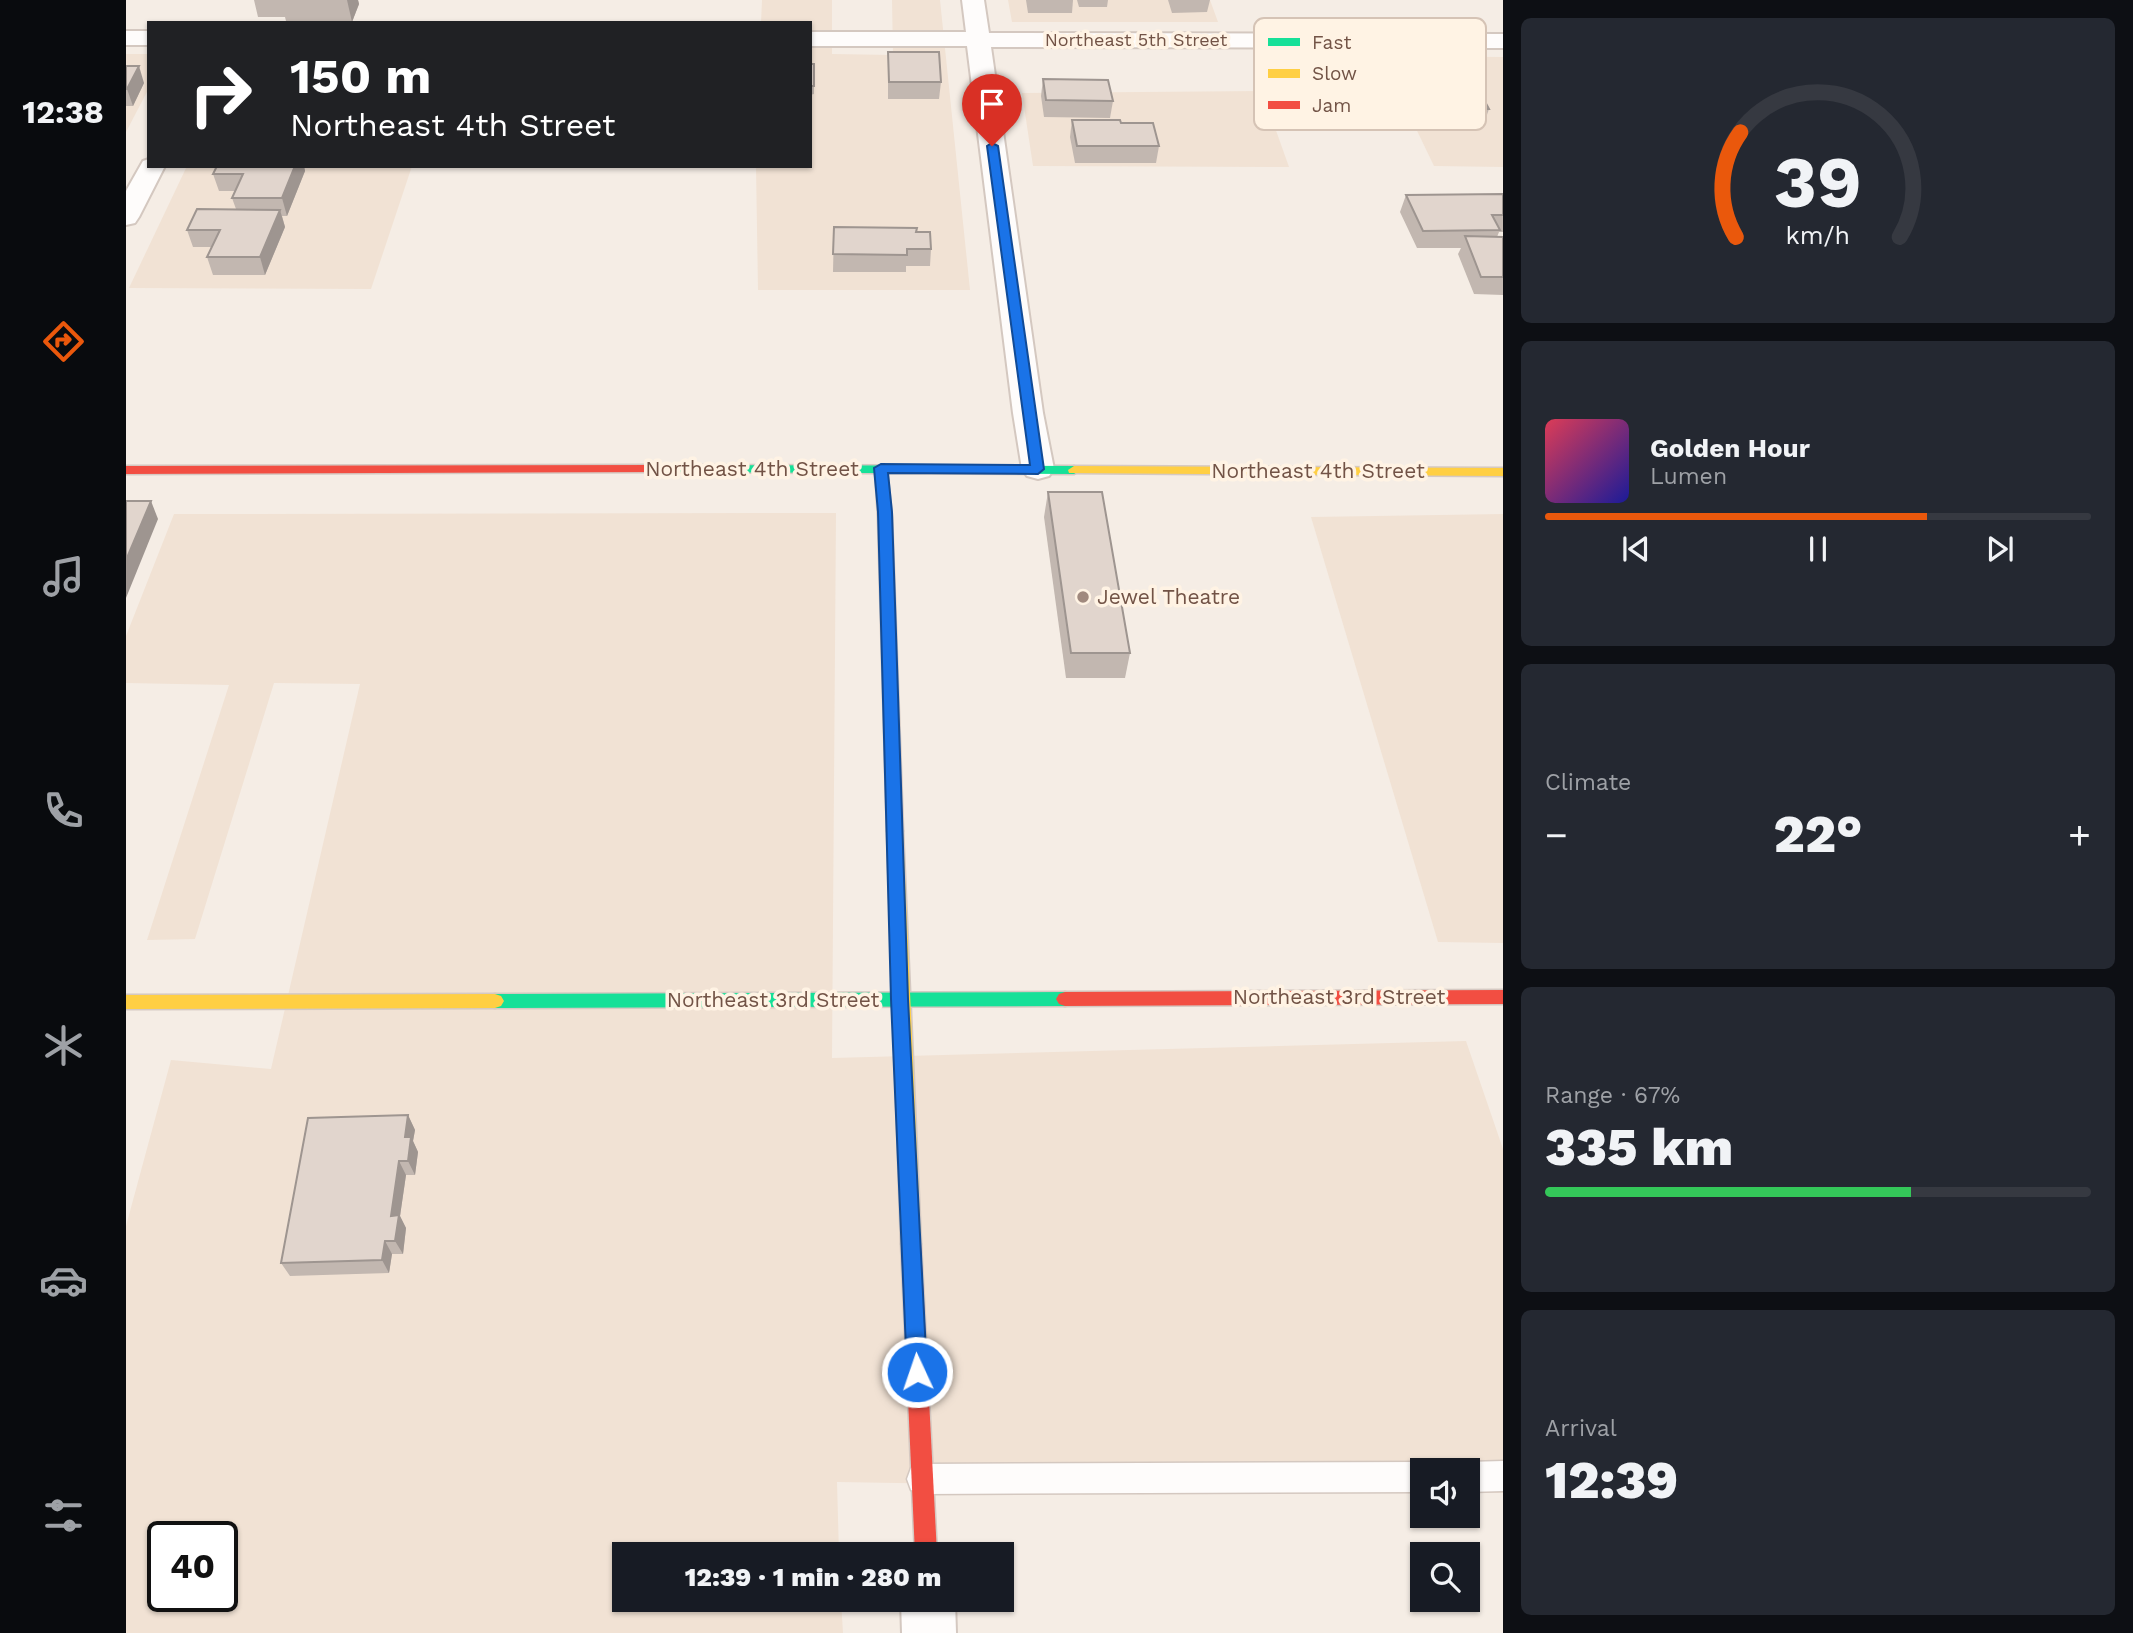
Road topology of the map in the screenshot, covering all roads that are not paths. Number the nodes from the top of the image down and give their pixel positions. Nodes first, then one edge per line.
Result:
1 (973, 0) edge
2 (126, 38) edge
3 (147, 38) edge
4 (812, 39) edge
5 (978, 40) junction
6 (1254, 41) edge
7 (151, 168) edge
8 (126, 217) edge
9 (881, 468) junction
10 (1038, 469) junction
11 (126, 470) edge
12 (1503, 472) edge
13 (1503, 997) edge
14 (900, 999) junction
15 (126, 1002) edge
16 (1503, 1476) edge
17 (1410, 1477) edge
18 (1480, 1477) edge
19 (922, 1479) junction
20 (925, 1542) edge
21 (928, 1612) edge
22 (929, 1633) edge

1 - 5 street
2 - 3 street
4 - 5 street, Northeast 5th Street
5 - 6 street, Northeast 5th Street
5 - 10 street
7 - 8 street
9 - 10 street, Northeast 4th Street
9 - 11 street, Northeast 4th Street
9 - 14 street
10 - 12 street, Northeast 4th Street
13 - 14 street, Northeast 3rd Street
14 - 15 street, Northeast 3rd Street
14 - 19 street
16 - 18 lane
17 - 19 lane
19 - 20 street
21 - 22 street

